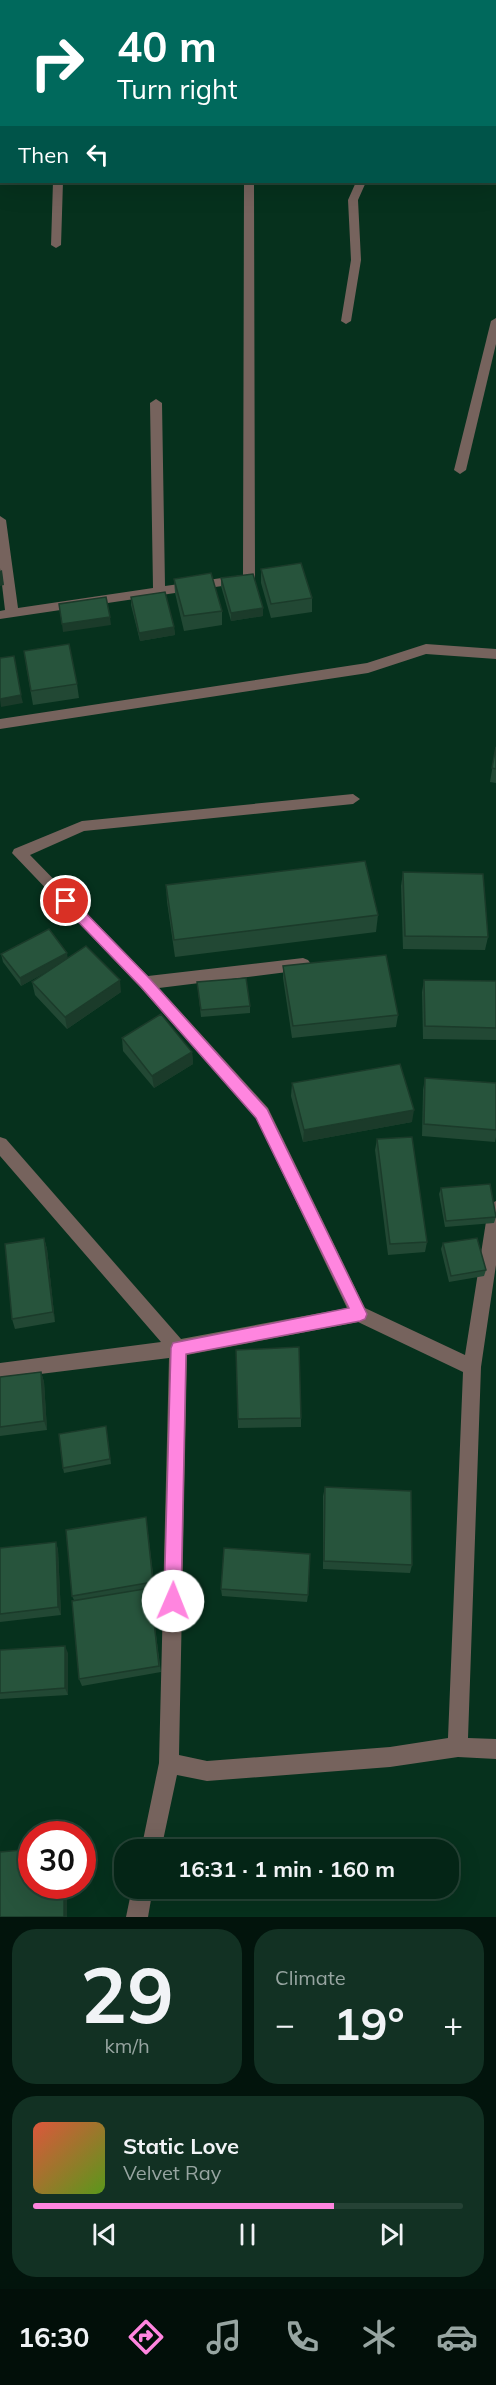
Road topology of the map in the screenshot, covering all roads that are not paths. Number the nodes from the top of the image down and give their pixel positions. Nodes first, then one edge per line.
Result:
1 (58, 183) edge
2 (249, 183) edge
3 (361, 183) edge
4 (56, 245) dead end
5 (346, 321) dead end
6 (496, 321) edge
7 (156, 404) dead end
8 (460, 470) dead end
9 (0, 520) edge
10 (159, 591) junction
11 (6, 614) edge
12 (496, 654) edge
13 (0, 724) edge
14 (353, 799) dead end
15 (313, 963) edge
16 (146, 983) junction
17 (0, 1144) edge
18 (17, 1163) junction
19 (0, 1166) edge
20 (496, 1209) edge
21 (360, 1314) junction
22 (178, 1348) junction
23 (472, 1368) junction
24 (0, 1371) edge
25 (458, 1747) junction
26 (496, 1749) edge
27 (169, 1762) junction
28 (153, 1839) edge
29 (141, 1899) edge
30 (137, 1917) edge

1 - 4 street
2 - 10 street
3 - 5 street
6 - 8 street
7 - 10 street
9 - 11 street
10 - 11 street
12 - 13 street
14 - 16 street
15 - 16 street
16 - 21 street
17 - 18 street
18 - 19 street
18 - 22 street
20 - 23 street
21 - 22 street
21 - 23 street
22 - 24 street
22 - 27 street
23 - 25 street
25 - 26 street
25 - 27 street
27 - 28 street
29 - 30 street

